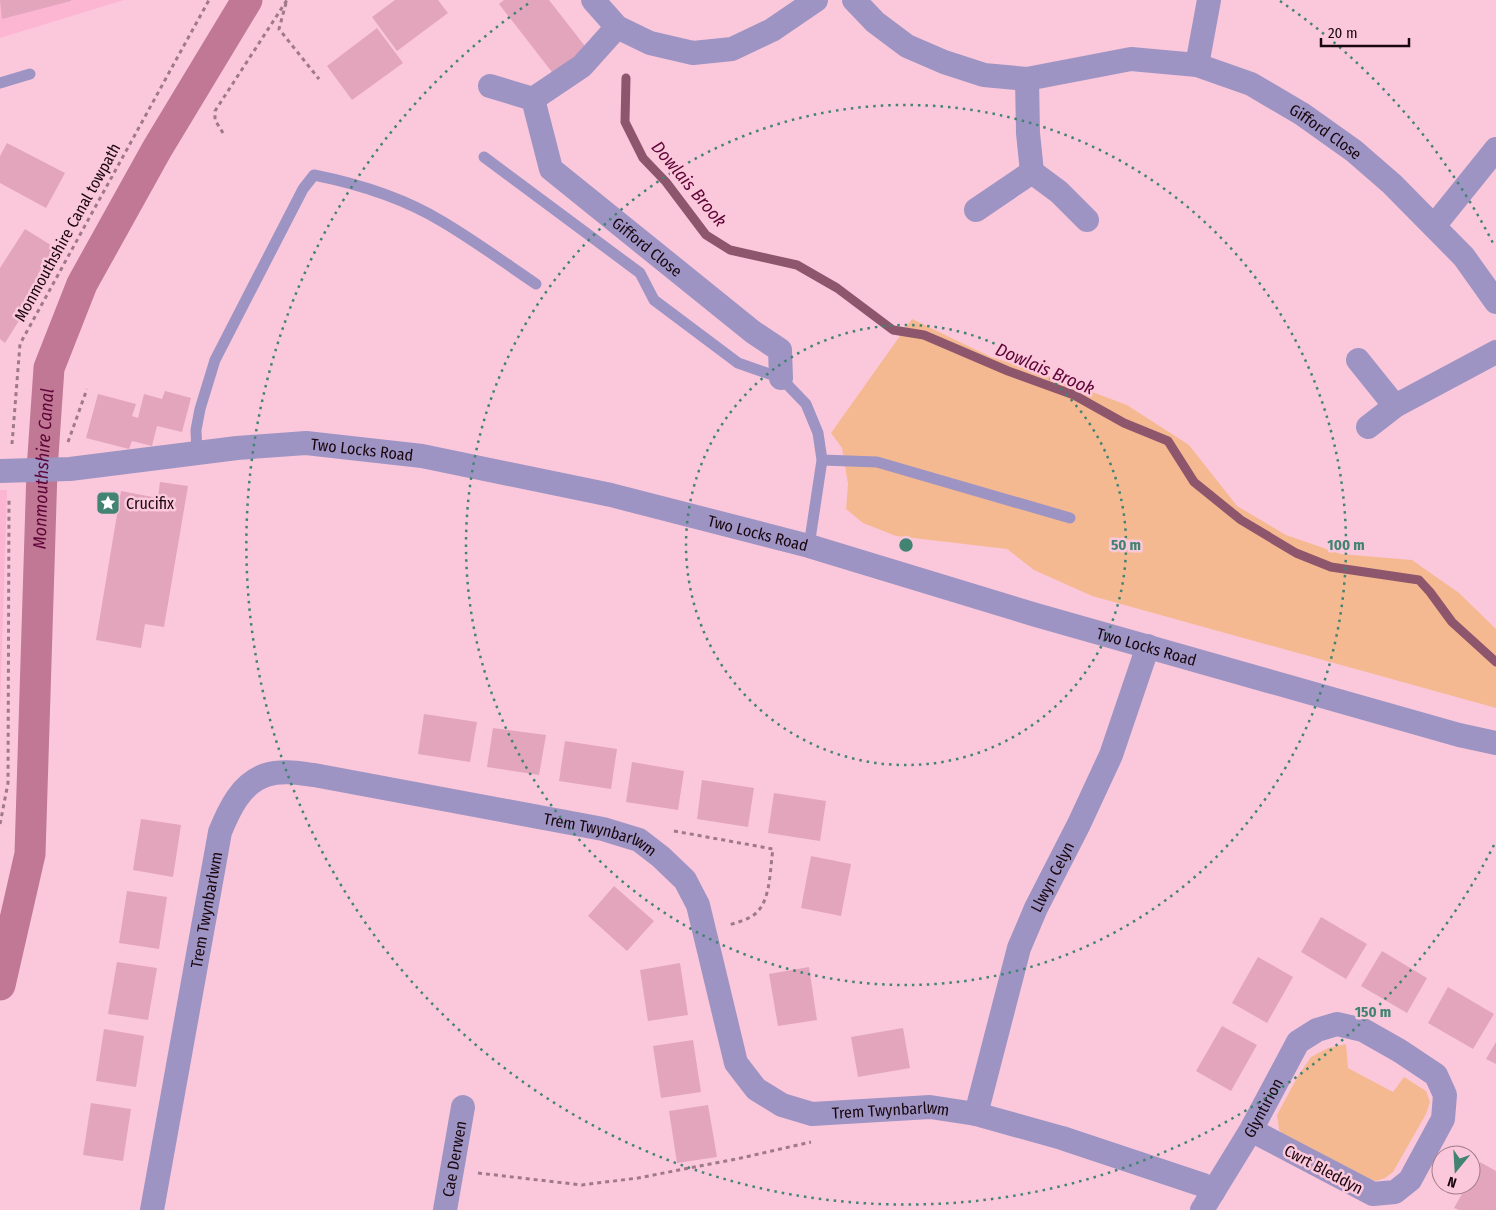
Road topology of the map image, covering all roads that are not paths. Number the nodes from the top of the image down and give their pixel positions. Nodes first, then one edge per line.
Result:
1 (593, 0) edge
2 (816, 0) edge
3 (854, 0) edge
4 (1209, 0) edge
5 (617, 27) junction
6 (1197, 65) junction
7 (30, 74) dead end
8 (1027, 80) junction
9 (0, 83) edge
10 (490, 86) dead end
11 (533, 99) junction
12 (1496, 149) edge
13 (484, 157) dead end
14 (1032, 172) junction
15 (976, 210) dead end
16 (1087, 220) dead end
17 (1434, 226) junction
18 (536, 284) dead end
19 (1496, 302) edge
20 (1496, 352) edge
21 (1358, 360) dead end
22 (781, 378) junction
23 (1395, 406) junction
24 (1368, 427) dead end
25 (198, 453) junction
26 (822, 460) junction
27 (10, 471) edge
28 (1070, 518) dead end
29 (809, 546) junction
30 (1148, 646) junction
31 (1496, 743) edge
32 (1337, 1024) joint
33 (463, 1107) dead end
34 (976, 1114) junction
35 (1251, 1130) junction
36 (1207, 1201) edge
37 (152, 1210) edge
38 (445, 1210) edge

1 - 5 street
2 - 5 street
3 - 8 street, Gifford Close
4 - 6 street
5 - 11 street
6 - 8 street, Gifford Close
6 - 17 street, Gifford Close
7 - 9 lane
8 - 14 street
10 - 11 street
11 - 22 street, Gifford Close
12 - 17 street
13 - 22 lane
14 - 15 street
14 - 16 street
17 - 19 street, Gifford Close
18 - 25 lane
20 - 23 street
21 - 23 street
22 - 26 lane
23 - 24 street
25 - 27 street, Two Locks Road
25 - 29 street, Two Locks Road
26 - 28 lane
26 - 29 lane
29 - 30 street, Two Locks Road
30 - 31 street, Two Locks Road
30 - 34 street, Llwyn Celyn
32 - 35 street, Glyntirion
32 - 35 street, Cwrt Bleddyn
33 - 38 street, Cae Derwen
34 - 36 street, Trem Twynbarlwm
34 - 37 street, Trem Twynbarlwm
35 - 36 street, Glyntirion

